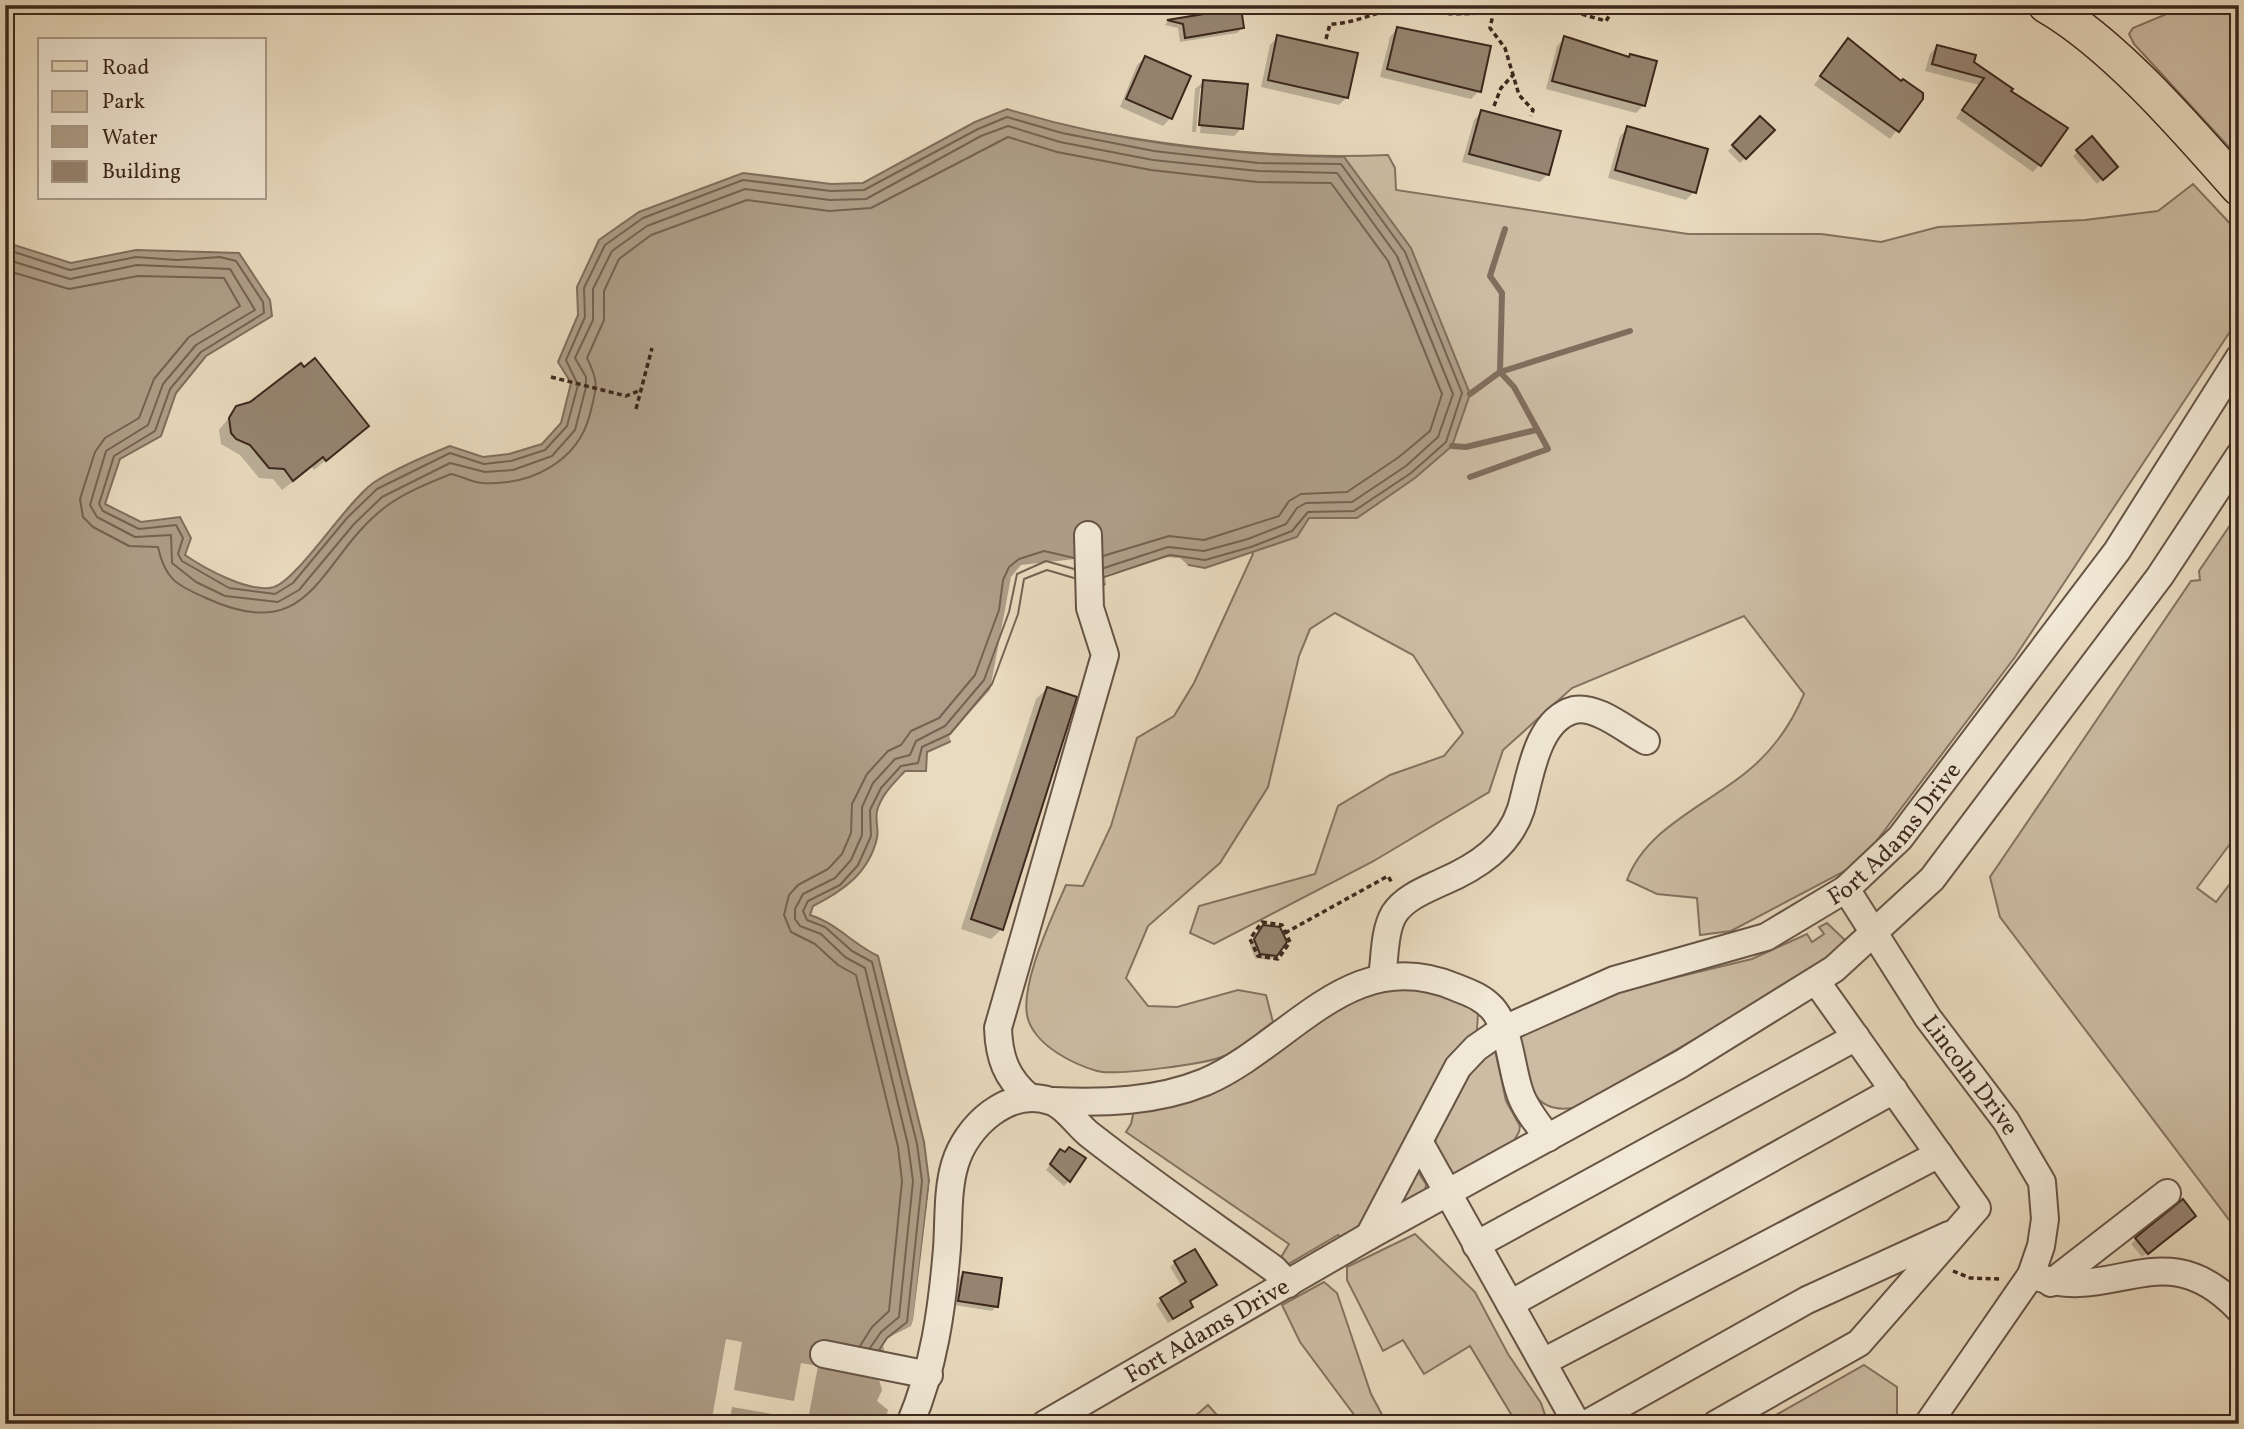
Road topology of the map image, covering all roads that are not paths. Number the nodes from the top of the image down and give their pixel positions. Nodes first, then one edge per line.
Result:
1 (2055, 6) edge
2 (2239, 188) edge
3 (2239, 358) edge
4 (2239, 457) edge
5 (1088, 535) dead end
6 (1646, 741) dead end
7 (1846, 889) junction
8 (1874, 933) junction
9 (1382, 977) junction
10 (1816, 981) junction
11 (1502, 1030) junction
12 (1856, 1037) junction
13 (1894, 1090) junction
14 (1041, 1099) junction
15 (1548, 1138) junction
16 (1420, 1143) junction
17 (1939, 1154) junction
18 (2167, 1193) dead end
19 (1447, 1194) junction
20 (1957, 1232) junction
21 (1368, 1236) junction
22 (1476, 1245) junction
23 (2035, 1281) junction
24 (1287, 1284) junction
25 (1510, 1304) junction
26 (2239, 1309) edge
27 (824, 1354) dead end
28 (1543, 1362) junction
29 (929, 1375) junction
30 (910, 1424) edge
31 (1045, 1424) edge
32 (1577, 1424) edge
33 (1586, 1424) edge
34 (1716, 1424) edge
35 (1928, 1424) edge

1 - 2 main road
3 - 7 street, Fort Adams Drive
4 - 8 street, Fort Adams Drive
5 - 14 street
6 - 9 street
7 - 8 street, Lincoln Drive
7 - 11 street, Fort Adams Drive
8 - 10 street, Fort Adams Drive
8 - 23 street, Lincoln Drive
9 - 11 street
9 - 14 street
10 - 12 street
10 - 15 street, Fort Adams Drive
11 - 15 street
11 - 16 street, Fort Adams Drive
12 - 13 street
12 - 22 street
13 - 17 street
13 - 25 street
14 - 24 street
14 - 29 street
15 - 19 street, Fort Adams Drive
16 - 19 street
16 - 21 street, Fort Adams Drive
17 - 20 street
17 - 28 street
18 - 23 street
19 - 21 street, Fort Adams Drive
19 - 22 street
20 - 33 street
20 - 34 street
21 - 24 street, Fort Adams Drive
22 - 25 street
23 - 26 street
23 - 35 street, Lincoln Drive
24 - 31 street, Fort Adams Drive
25 - 28 street
27 - 29 street
28 - 32 street
29 - 30 street

